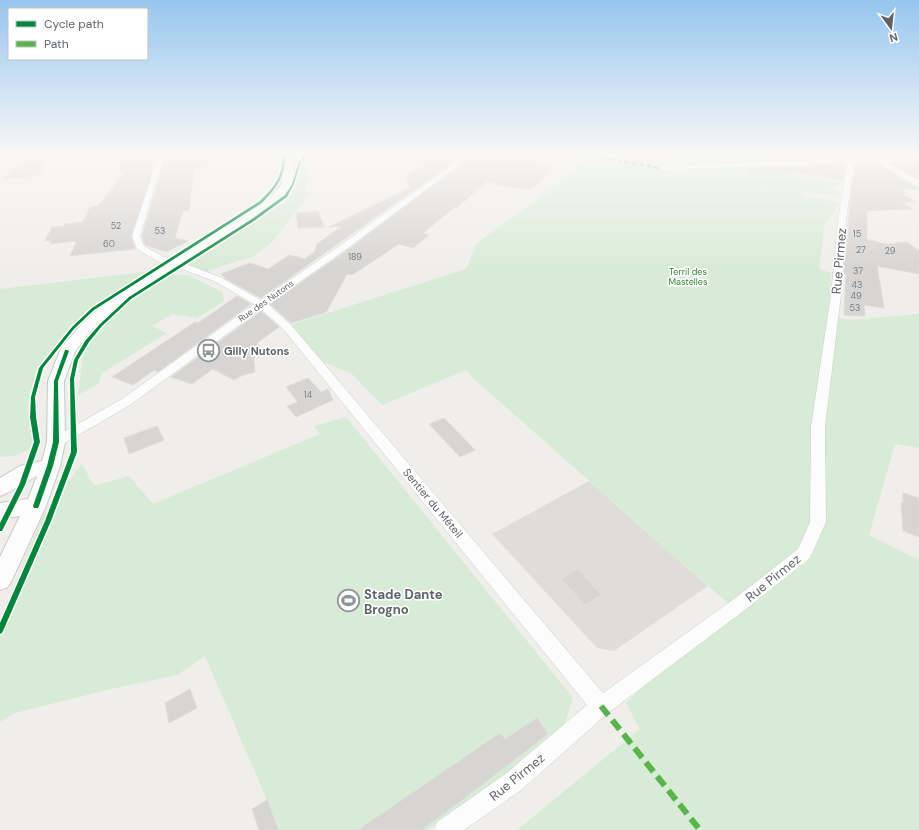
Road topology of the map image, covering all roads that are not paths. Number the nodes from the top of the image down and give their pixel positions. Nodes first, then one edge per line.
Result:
1 (150, 193) edge
2 (280, 193) edge
3 (418, 193) edge
4 (846, 193) edge
5 (177, 263) junction
6 (261, 304) junction
7 (56, 442) junction
8 (50, 466) junction
9 (0, 488) edge
10 (36, 506) junction
11 (0, 511) edge
12 (0, 580) edge
13 (601, 706) junction
14 (445, 830) edge

1 - 5 street, Sentier du Méteil
2 - 5 main road
3 - 6 street, Rue des Nutons
4 - 13 street, Rue Pirmez
5 - 6 street, Sentier du Méteil
5 - 7 main road
6 - 7 street, Rue des Nutons
6 - 13 street, Sentier du Méteil
7 - 8 main road
8 - 9 main road
8 - 10 main road
10 - 11 main road
10 - 12 main road
13 - 14 street, Rue Pirmez

